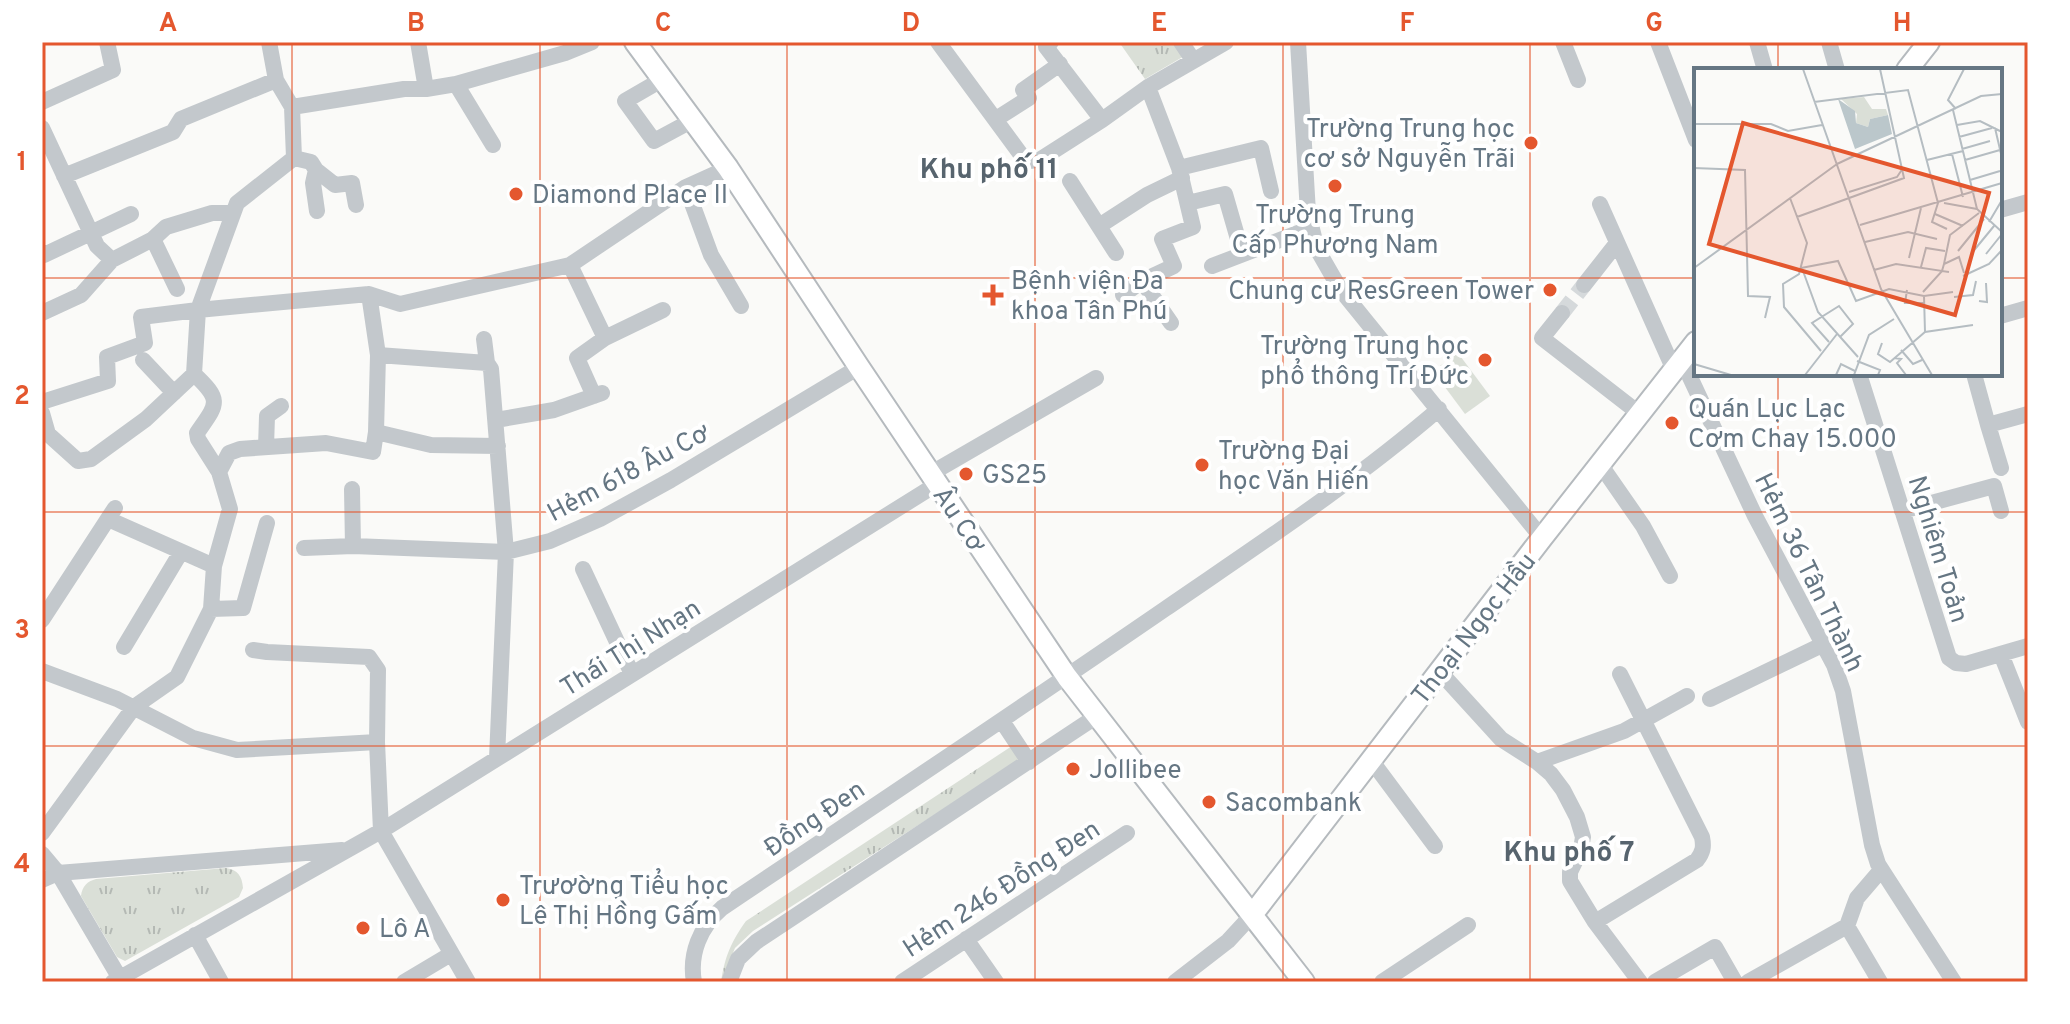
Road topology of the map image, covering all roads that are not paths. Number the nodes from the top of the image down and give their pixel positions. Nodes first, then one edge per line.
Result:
1 (107, 42) edge
2 (269, 42) edge
3 (418, 42) edge
4 (592, 42) edge
5 (635, 42) edge
6 (938, 42) edge
7 (1051, 42) edge
8 (1181, 42) edge
9 (1226, 42) edge
10 (1298, 42) edge
11 (1563, 42) edge
12 (1658, 42) edge
13 (1757, 42) edge
14 (1829, 42) edge
15 (1929, 42) edge
16 (1193, 60) junction
17 (1060, 64) junction
18 (1764, 68) edge
19 (1836, 68) edge
20 (1909, 68) edge
21 (663, 79) junction
22 (276, 80) junction
23 (1578, 80) dead end
24 (456, 84) junction
25 (1148, 87) junction
26 (426, 89) junction
27 (42, 102) edge
28 (292, 107) junction
29 (996, 119) junction
30 (693, 120) junction
31 (1102, 120) junction
32 (43, 135) edge
33 (1694, 135) edge
34 (493, 145) dead end
35 (294, 158) junction
36 (728, 168) junction
37 (316, 170) junction
38 (1181, 173) junction
39 (64, 176) junction
40 (1070, 181) dead end
41 (686, 187) junction
42 (1271, 191) dead end
43 (2028, 202) edge
44 (1188, 203) junction
45 (1600, 204) dead end
46 (356, 205) dead end
47 (2002, 209) edge
48 (317, 211) dead end
49 (233, 213) junction
50 (131, 214) dead end
51 (1099, 226) junction
52 (1311, 228) junction
53 (92, 234) junction
54 (153, 239) junction
55 (1617, 243) junction
56 (1116, 253) dead end
57 (1242, 253) junction
58 (43, 254) edge
59 (112, 260) junction
60 (570, 265) junction
61 (1212, 266) dead end
62 (1142, 281) junction
63 (1584, 285) tunnel mouth
64 (177, 289) dead end
65 (369, 294) junction
66 (1123, 295) dead end
67 (741, 306) dead end
68 (2028, 308) edge
69 (198, 310) junction
70 (663, 310) dead end
71 (42, 313) edge
72 (1562, 313) tunnel mouth
73 (2002, 315) edge
74 (1171, 323) dead end
75 (605, 338) junction
76 (484, 339) dead end
77 (1694, 345) edge
78 (378, 355) junction
79 (143, 360) dead end
80 (487, 363) junction
81 (1678, 365) junction
82 (859, 367) junction
83 (194, 374) junction
84 (1860, 376) edge
85 (1975, 376) edge
86 (1096, 378) dead end
87 (174, 393) junction
88 (42, 402) edge
89 (281, 406) dead end
90 (1439, 409) junction
91 (42, 413) edge
92 (1640, 414) junction
93 (2028, 414) edge
94 (496, 420) junction
95 (1988, 425) junction
96 (376, 432) junction
97 (498, 446) junction
98 (266, 447) junction
99 (1600, 464) junction
100 (2001, 468) dead end
101 (219, 472) junction
102 (934, 479) junction
103 (352, 489) dead end
104 (1902, 511) junction
105 (2001, 511) dead end
106 (267, 523) dead end
107 (1542, 538) junction
108 (353, 546) junction
109 (304, 548) dead end
110 (181, 552) junction
111 (506, 552) junction
112 (214, 566) junction
113 (583, 569) dead end
114 (1670, 576) dead end
115 (211, 609) junction
116 (42, 620) edge
117 (1824, 644) junction
118 (2028, 646) edge
119 (124, 647) dead end
120 (253, 650) dead end
121 (2001, 654) junction
122 (42, 671) edge
123 (1439, 671) junction
124 (632, 674) junction
125 (1620, 674) dead end
126 (1067, 677) junction
127 (1687, 696) dead end
128 (1710, 699) dead end
129 (134, 707) junction
130 (1097, 716) junction
131 (1644, 720) junction
132 (1002, 721) junction
133 (2028, 722) edge
134 (377, 742) junction
135 (497, 758) junction
136 (1371, 760) junction
137 (1029, 762) junction
138 (1537, 762) junction
139 (381, 831) junction
140 (42, 833) edge
141 (1127, 833) dead end
142 (1435, 846) dead end
143 (348, 849) junction
144 (42, 854) edge
145 (1881, 870) junction
146 (50, 876) edge
147 (1252, 915) junction
148 (1595, 922) junction
149 (1468, 925) dead end
150 (1847, 926) junction
151 (195, 935) junction
152 (966, 939) junction
153 (451, 954) junction
154 (118, 980) edge
155 (221, 982) edge
156 (404, 982) edge
157 (468, 982) edge
158 (694, 982) edge
159 (729, 982) edge
160 (902, 982) edge
161 (996, 982) edge
162 (1175, 982) edge
163 (1304, 982) edge
164 (1382, 982) edge
165 (1640, 982) edge
166 (1655, 982) edge
167 (1735, 982) edge
168 (1748, 982) edge
169 (1880, 982) edge
170 (1954, 982) edge

1 - 27 street
2 - 22 street
3 - 26 street
4 - 24 street
5 - 21 main road, Âu Cơ
6 - 29 street
7 - 17 street
8 - 16 street
9 - 16 street
10 - 52 street
11 - 23 street
12 - 33 street
13 - 18 street
14 - 19 street
15 - 20 main road
16 - 25 street
17 - 29 street
17 - 31 street
21 - 30 main road, Âu Cơ
21 - 30 street
22 - 28 street
22 - 39 street
24 - 26 street
24 - 34 street
25 - 31 street
25 - 38 street
26 - 28 street
28 - 35 street
29 - 31 street
30 - 36 main road, Âu Cơ
32 - 39 street
35 - 37 street
35 - 49 street
36 - 41 street
36 - 82 main road, Âu Cơ
37 - 46 street
37 - 48 street
38 - 42 street
38 - 44 street
38 - 51 street
39 - 53 street
40 - 51 street
41 - 60 street
41 - 67 street
43 - 47 street
44 - 57 street
44 - 62 street
45 - 55 street, Hẻm 36 Tân Thành
49 - 54 street
49 - 69 street
50 - 53 street
51 - 56 street
52 - 57 street
52 - 90 street
53 - 58 street
53 - 59 street
54 - 59 street
54 - 64 street
55 - 63 street
55 - 81 street, Hẻm 36 Tân Thành
57 - 61 street
59 - 71 street
60 - 65 street
60 - 75 street
62 - 66 street
62 - 74 street
65 - 69 street
65 - 78 street
68 - 73 street
69 - 83 street
69 - 88 street
70 - 75 street
72 - 92 street
75 - 94 street
76 - 80 street
77 - 81 main road, Thoại Ngọc Hầu
78 - 80 street
78 - 96 street
79 - 87 street
80 - 94 street
81 - 92 main road, Thoại Ngọc Hầu
81 - 117 street, Hẻm 36 Tân Thành
82 - 102 main road, Âu Cơ
82 - 111 street, Hẻm 618 Âu Cơ
83 - 87 street
83 - 101 street
84 - 104 street, Nghiêm Toản
85 - 95 street
86 - 102 street, Thái Thị Nhạn
87 - 91 street
89 - 98 street
90 - 107 street
90 - 126 street, Đồng Đen
92 - 99 main road, Thoại Ngọc Hầu
93 - 95 street
94 - 97 street
95 - 100 street
96 - 97 street
96 - 98 street
97 - 111 street
98 - 101 street
99 - 107 main road, Thoại Ngọc Hầu
99 - 114 street
101 - 112 street
102 - 124 street, Thái Thị Nhạn
102 - 126 main road, Âu Cơ
103 - 108 street
104 - 105 street
104 - 121 street, Nghiêm Toản
106 - 115 street
107 - 123 main road, Thoại Ngọc Hầu
108 - 109 street, Hẻm 618 Âu Cơ
108 - 111 street, Hẻm 618 Âu Cơ
110 - 112 street
110 - 116 street
110 - 119 street
111 - 135 street
112 - 115 street
113 - 124 street
115 - 129 street
117 - 128 street
117 - 145 street, Hẻm 36 Tân Thành
118 - 121 street, Nghiêm Toản
120 - 134 street
121 - 133 street
122 - 129 street
123 - 136 main road, Thoại Ngọc Hầu
123 - 138 street
124 - 135 street, Thái Thị Nhạn
125 - 131 street
126 - 130 main road, Âu Cơ
126 - 132 street, Đồng Đen
127 - 131 street
129 - 134 street
129 - 140 street
130 - 137 street
130 - 147 main road, Âu Cơ
131 - 138 street
131 - 148 street
132 - 137 street
132 - 158 street, Đồng Đen
134 - 139 street
135 - 139 street, Thái Thị Nhạn
136 - 142 street
136 - 147 main road, Thoại Ngọc Hầu
137 - 159 street
138 - 148 street
139 - 143 street, Thái Thị Nhạn
139 - 153 street
141 - 152 street, Hẻm 246 Đồng Đen
143 - 146 street, Thái Thị Nhạn
143 - 151 street, Thái Thị Nhạn
144 - 146 street
145 - 150 street
145 - 170 street, Hẻm 36 Tân Thành
146 - 154 street
147 - 162 street
147 - 163 main road, Âu Cơ
148 - 165 street
149 - 164 street
150 - 168 street
150 - 169 street
151 - 154 street, Thái Thị Nhạn
151 - 155 street
152 - 160 street, Hẻm 246 Đồng Đen
152 - 161 street
153 - 156 street
153 - 157 street
166 - 167 street

